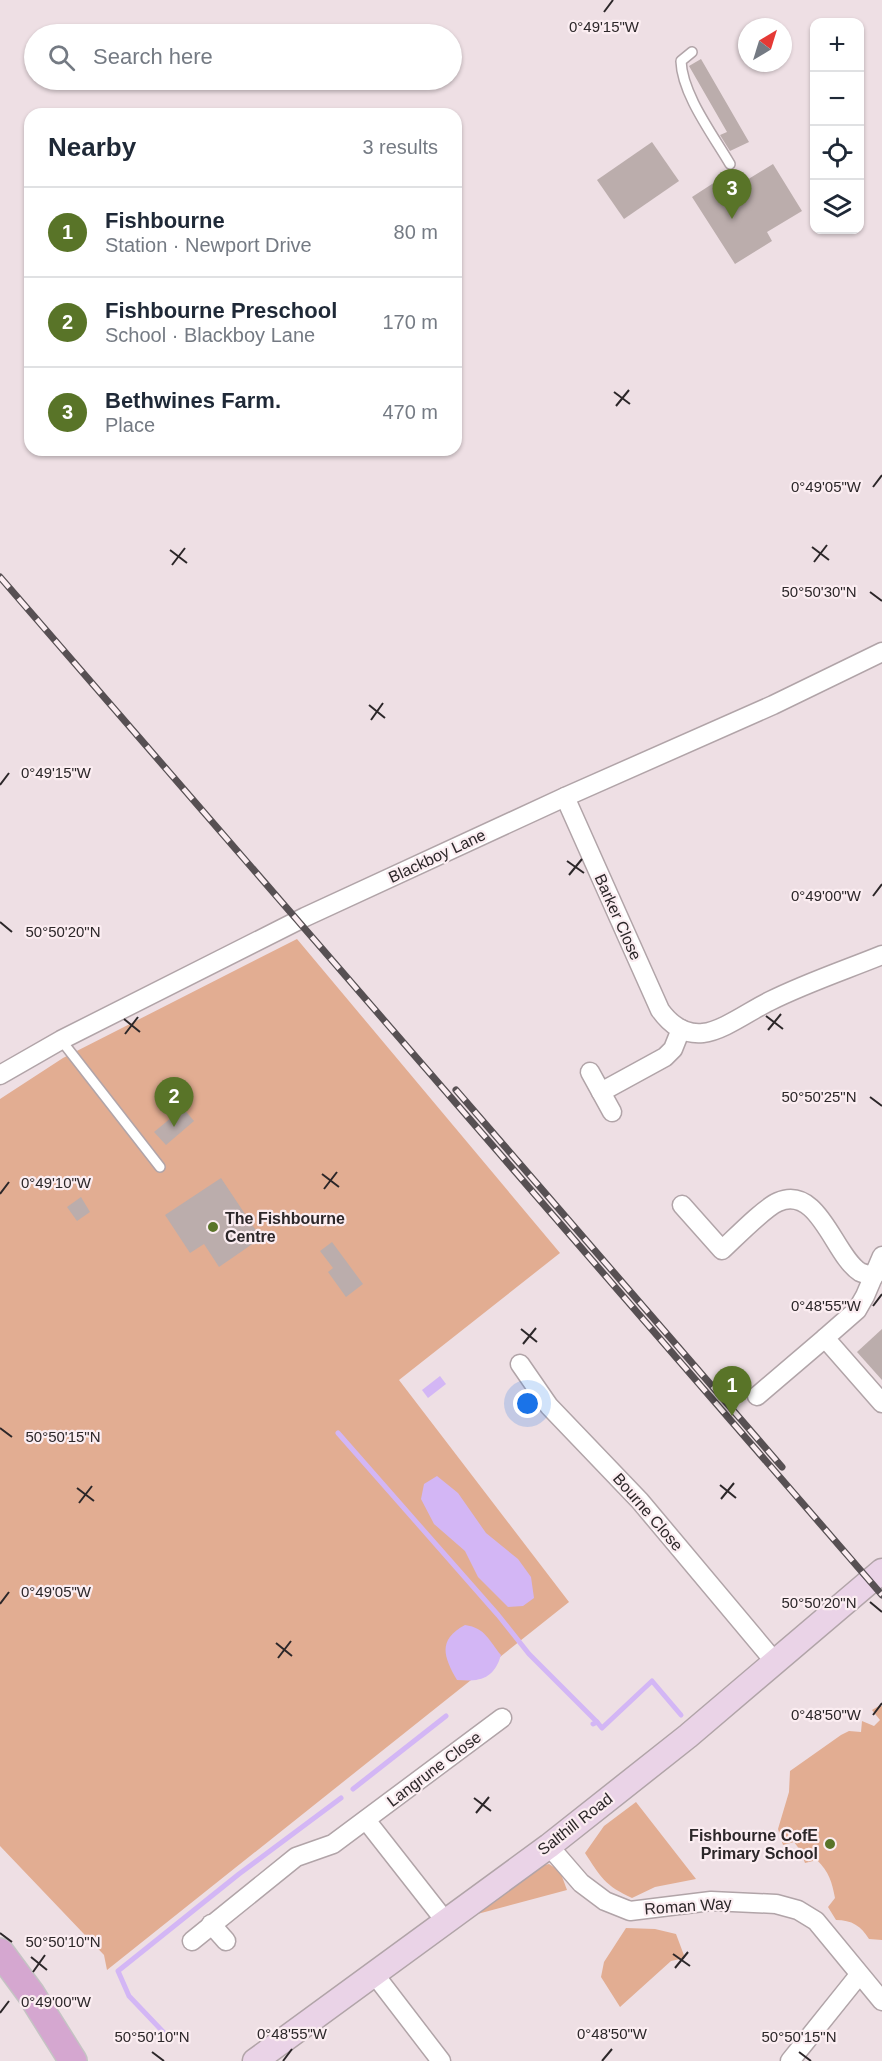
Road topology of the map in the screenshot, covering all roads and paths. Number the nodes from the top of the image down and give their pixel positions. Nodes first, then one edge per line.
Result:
1 (692, 52) dead end
2 (730, 164) dead end
3 (882, 652) edge
4 (564, 797) junction
5 (882, 955) edge
6 (681, 1029) junction
7 (61, 1040) junction
8 (590, 1072) dead end
9 (0, 1075) edge
10 (601, 1092) junction
11 (612, 1112) dead end
12 (160, 1167) dead end
13 (682, 1205) dead end
14 (882, 1256) edge
15 (874, 1276) junction
16 (825, 1338) junction
17 (520, 1364) dead end
18 (757, 1396) dead end
19 (882, 1403) edge
20 (882, 1571) edge
21 (775, 1662) junction
22 (502, 1718) dead end
23 (366, 1820) junction
24 (549, 1845) junction
25 (446, 1922) junction
26 (211, 1924) junction
27 (192, 1941) dead end
28 (226, 1941) dead end
29 (0, 1952) edge
30 (375, 1975) junction
31 (859, 1975) junction
32 (882, 2001) edge
33 (73, 2061) edge
34 (255, 2061) edge
35 (441, 2061) edge
36 (790, 2061) edge

1 - 2 lane
3 - 4 street, Blackboy Lane
4 - 6 street, Barker Close
4 - 7 street, Blackboy Lane
5 - 6 street
6 - 10 street
7 - 9 street, Blackboy Lane
7 - 12 lane
8 - 10 street
10 - 11 street
13 - 15 street
14 - 15 street
15 - 16 street
16 - 18 street
16 - 19 street
17 - 21 street, Bourne Close
20 - 21 street, Salthill Road
21 - 24 street, Salthill Road
22 - 23 street, Langrune Close
23 - 25 street
23 - 26 street, Langrune Close
24 - 25 street, Salthill Road
24 - 31 street, Roman Way
25 - 30 street, Salthill Road
26 - 27 street, Langrune Close
26 - 28 street
29 - 33 main road
30 - 34 street, Salthill Road
30 - 35 street
31 - 32 street, Roman Way
31 - 36 street

